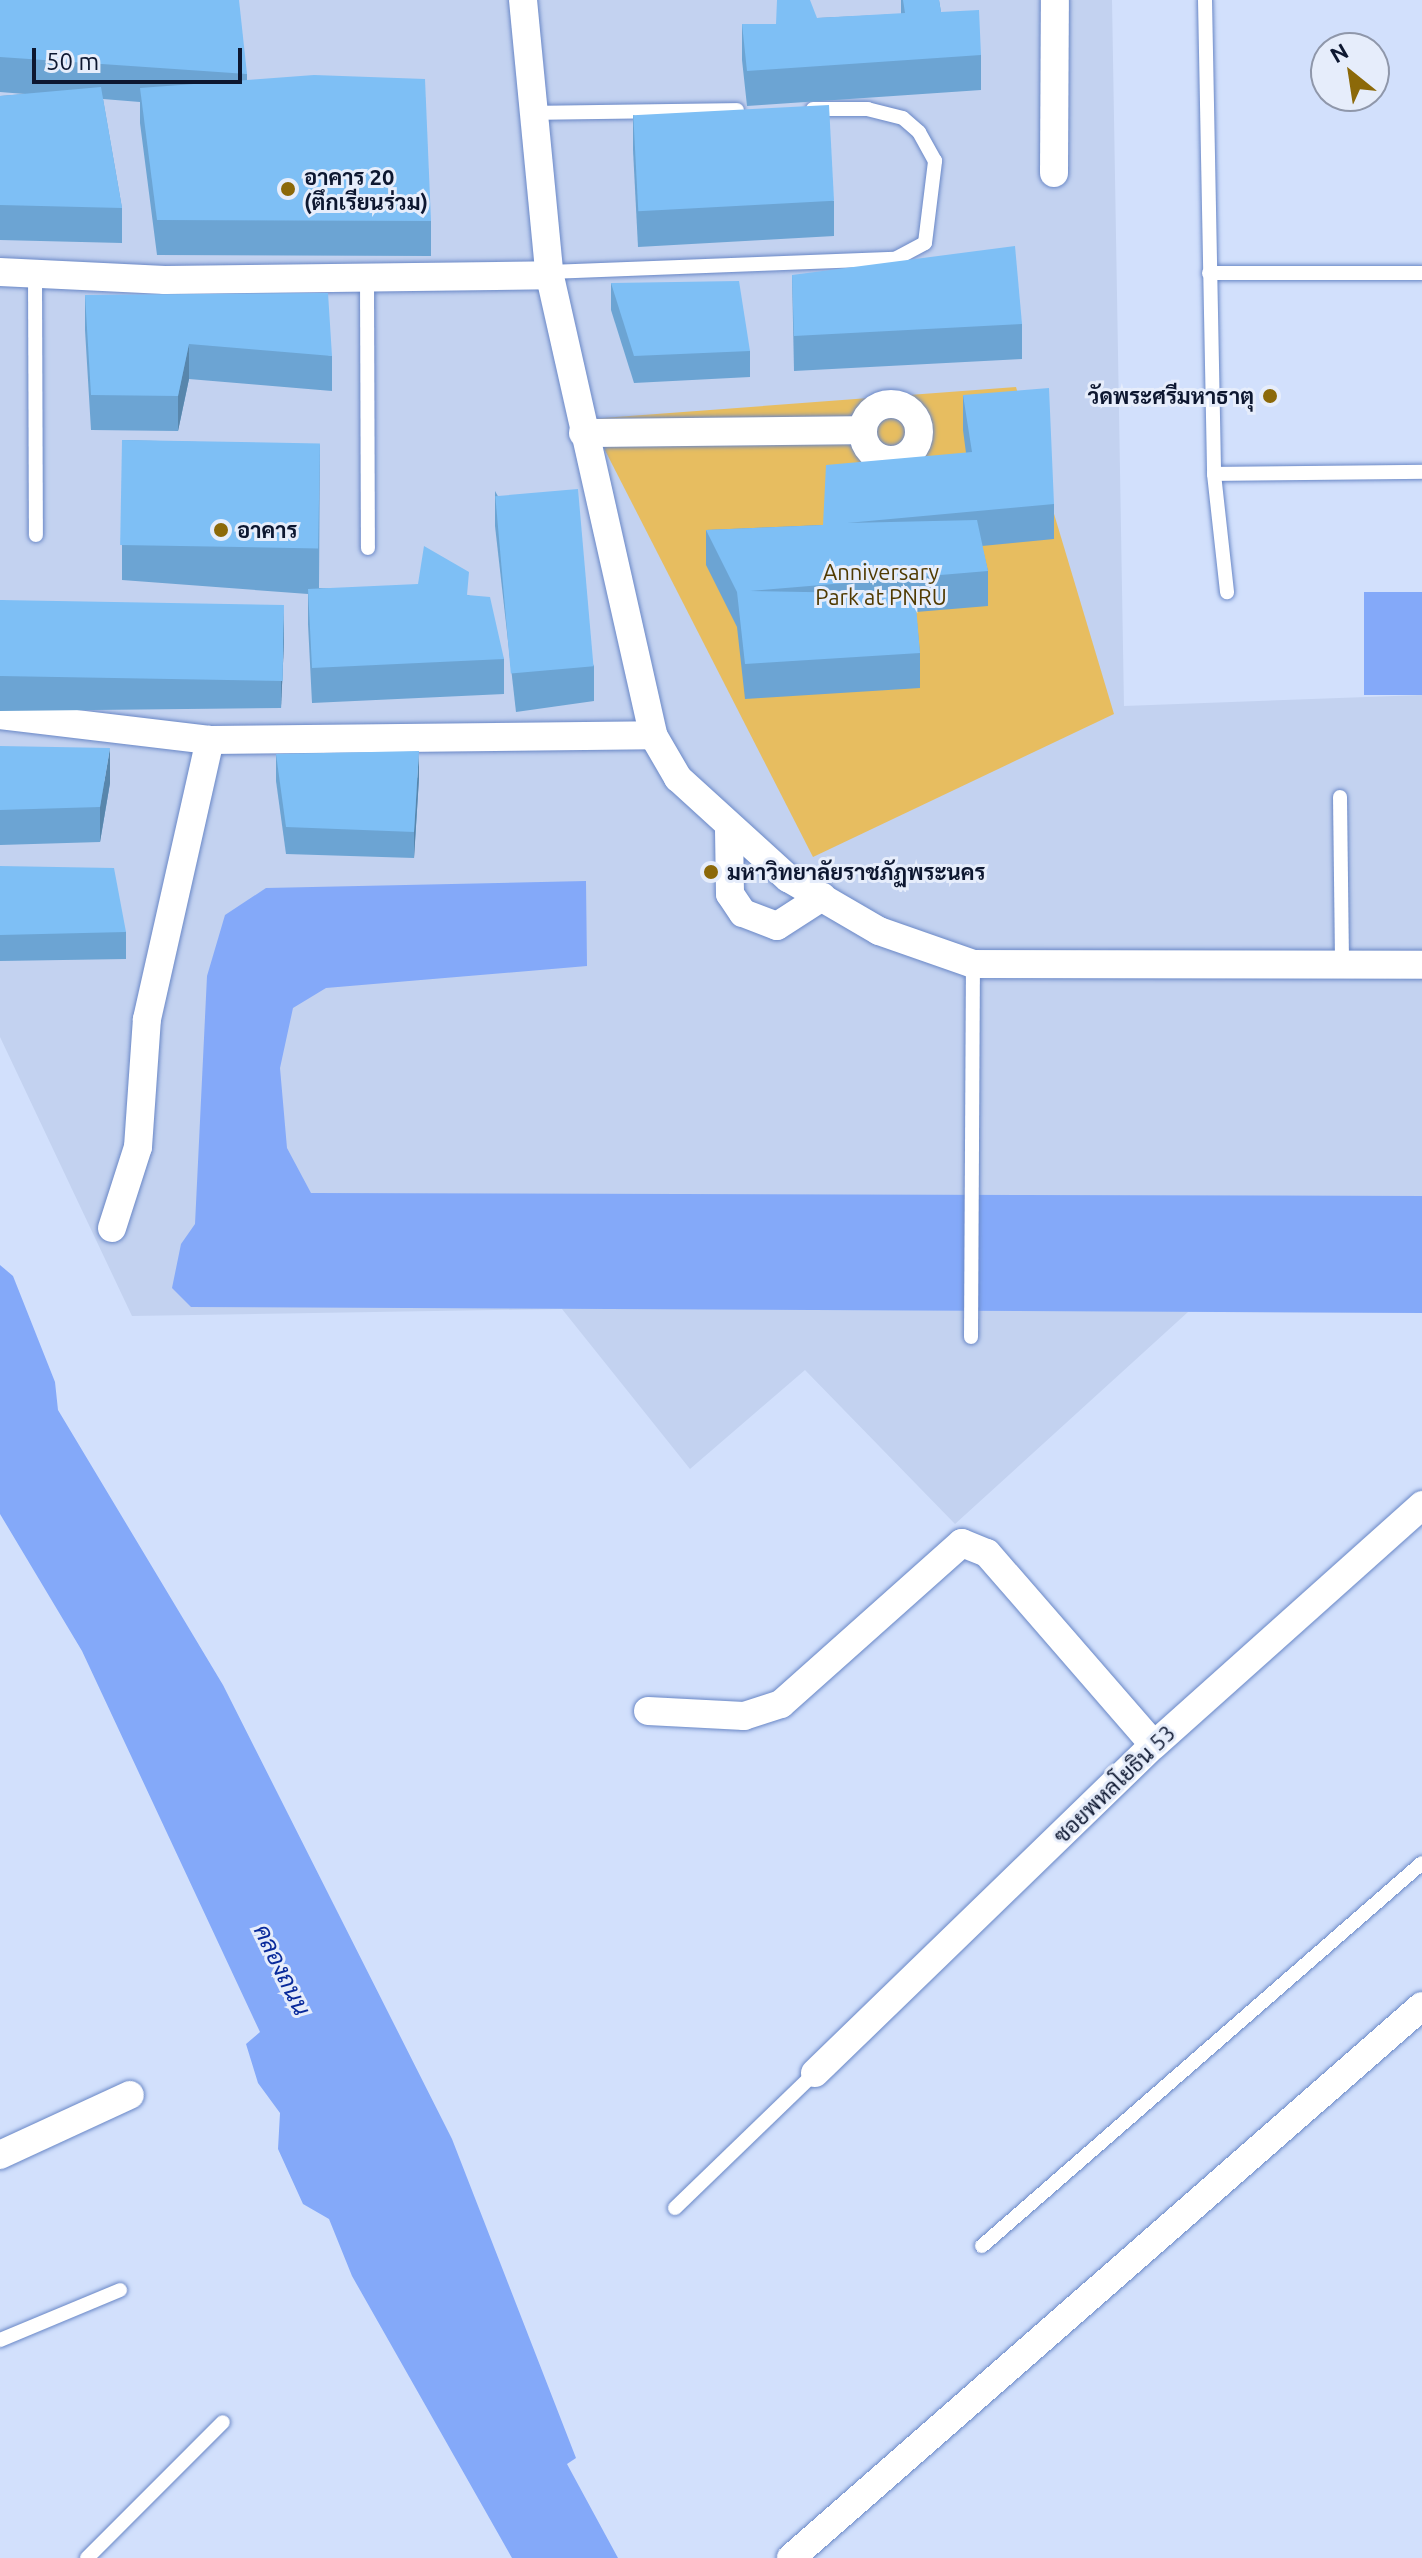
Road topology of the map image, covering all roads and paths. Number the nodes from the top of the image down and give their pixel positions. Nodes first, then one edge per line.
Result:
1 (523, 0) edge
2 (1055, 0) edge
3 (1205, 0) edge
4 (757, 110) edge
5 (789, 110) edge
6 (533, 113) junction
7 (1054, 173) dead end
8 (0, 272) edge
9 (35, 273) junction
10 (549, 273) junction
11 (1209, 273) junction
12 (1422, 273) edge
13 (367, 281) junction
14 (863, 430) dead end
15 (583, 433) junction
16 (1422, 472) edge
17 (1214, 474) junction
18 (36, 535) dead end
19 (368, 548) dead end
20 (1227, 592) dead end
21 (0, 715) edge
22 (653, 735) junction
23 (210, 740) junction
24 (1340, 797) dead end
25 (729, 830) junction
26 (822, 897) junction
27 (973, 964) junction
28 (1342, 965) junction
29 (1422, 965) edge
30 (112, 1228) dead end
31 (971, 1337) dead end
32 (1422, 1505) edge
33 (648, 1711) dead end
34 (1154, 1745) junction
35 (1422, 1863) edge
36 (1422, 2006) edge
37 (815, 2073) joint
38 (130, 2095) dead end
39 (0, 2155) edge
40 (675, 2208) dead end
41 (982, 2246) dead end
42 (120, 2290) dead end
43 (0, 2340) edge
44 (223, 2422) dead end
45 (87, 2558) edge
46 (791, 2558) edge

1 - 6 street
2 - 7 street
3 - 11 lane
4 - 6 lane
5 - 10 lane
6 - 10 street
8 - 9 street
9 - 13 street
9 - 18 lane
10 - 13 street
10 - 15 street
11 - 12 lane
11 - 17 lane
13 - 19 lane
14 - 15 street
15 - 22 street
16 - 17 lane
17 - 20 lane
21 - 23 street
22 - 23 street
22 - 25 street
23 - 30 street
24 - 28 lane
25 - 26 street
25 - 26 street
26 - 27 street
27 - 28 street
27 - 31 lane
28 - 29 street
32 - 34 street, ซอยพหลโยธิน 53
33 - 34 street
34 - 37 street, ซอยพหลโยธิน 53
35 - 41 lane
36 - 46 street
37 - 40 lane
38 - 39 street
42 - 43 lane
44 - 45 lane

